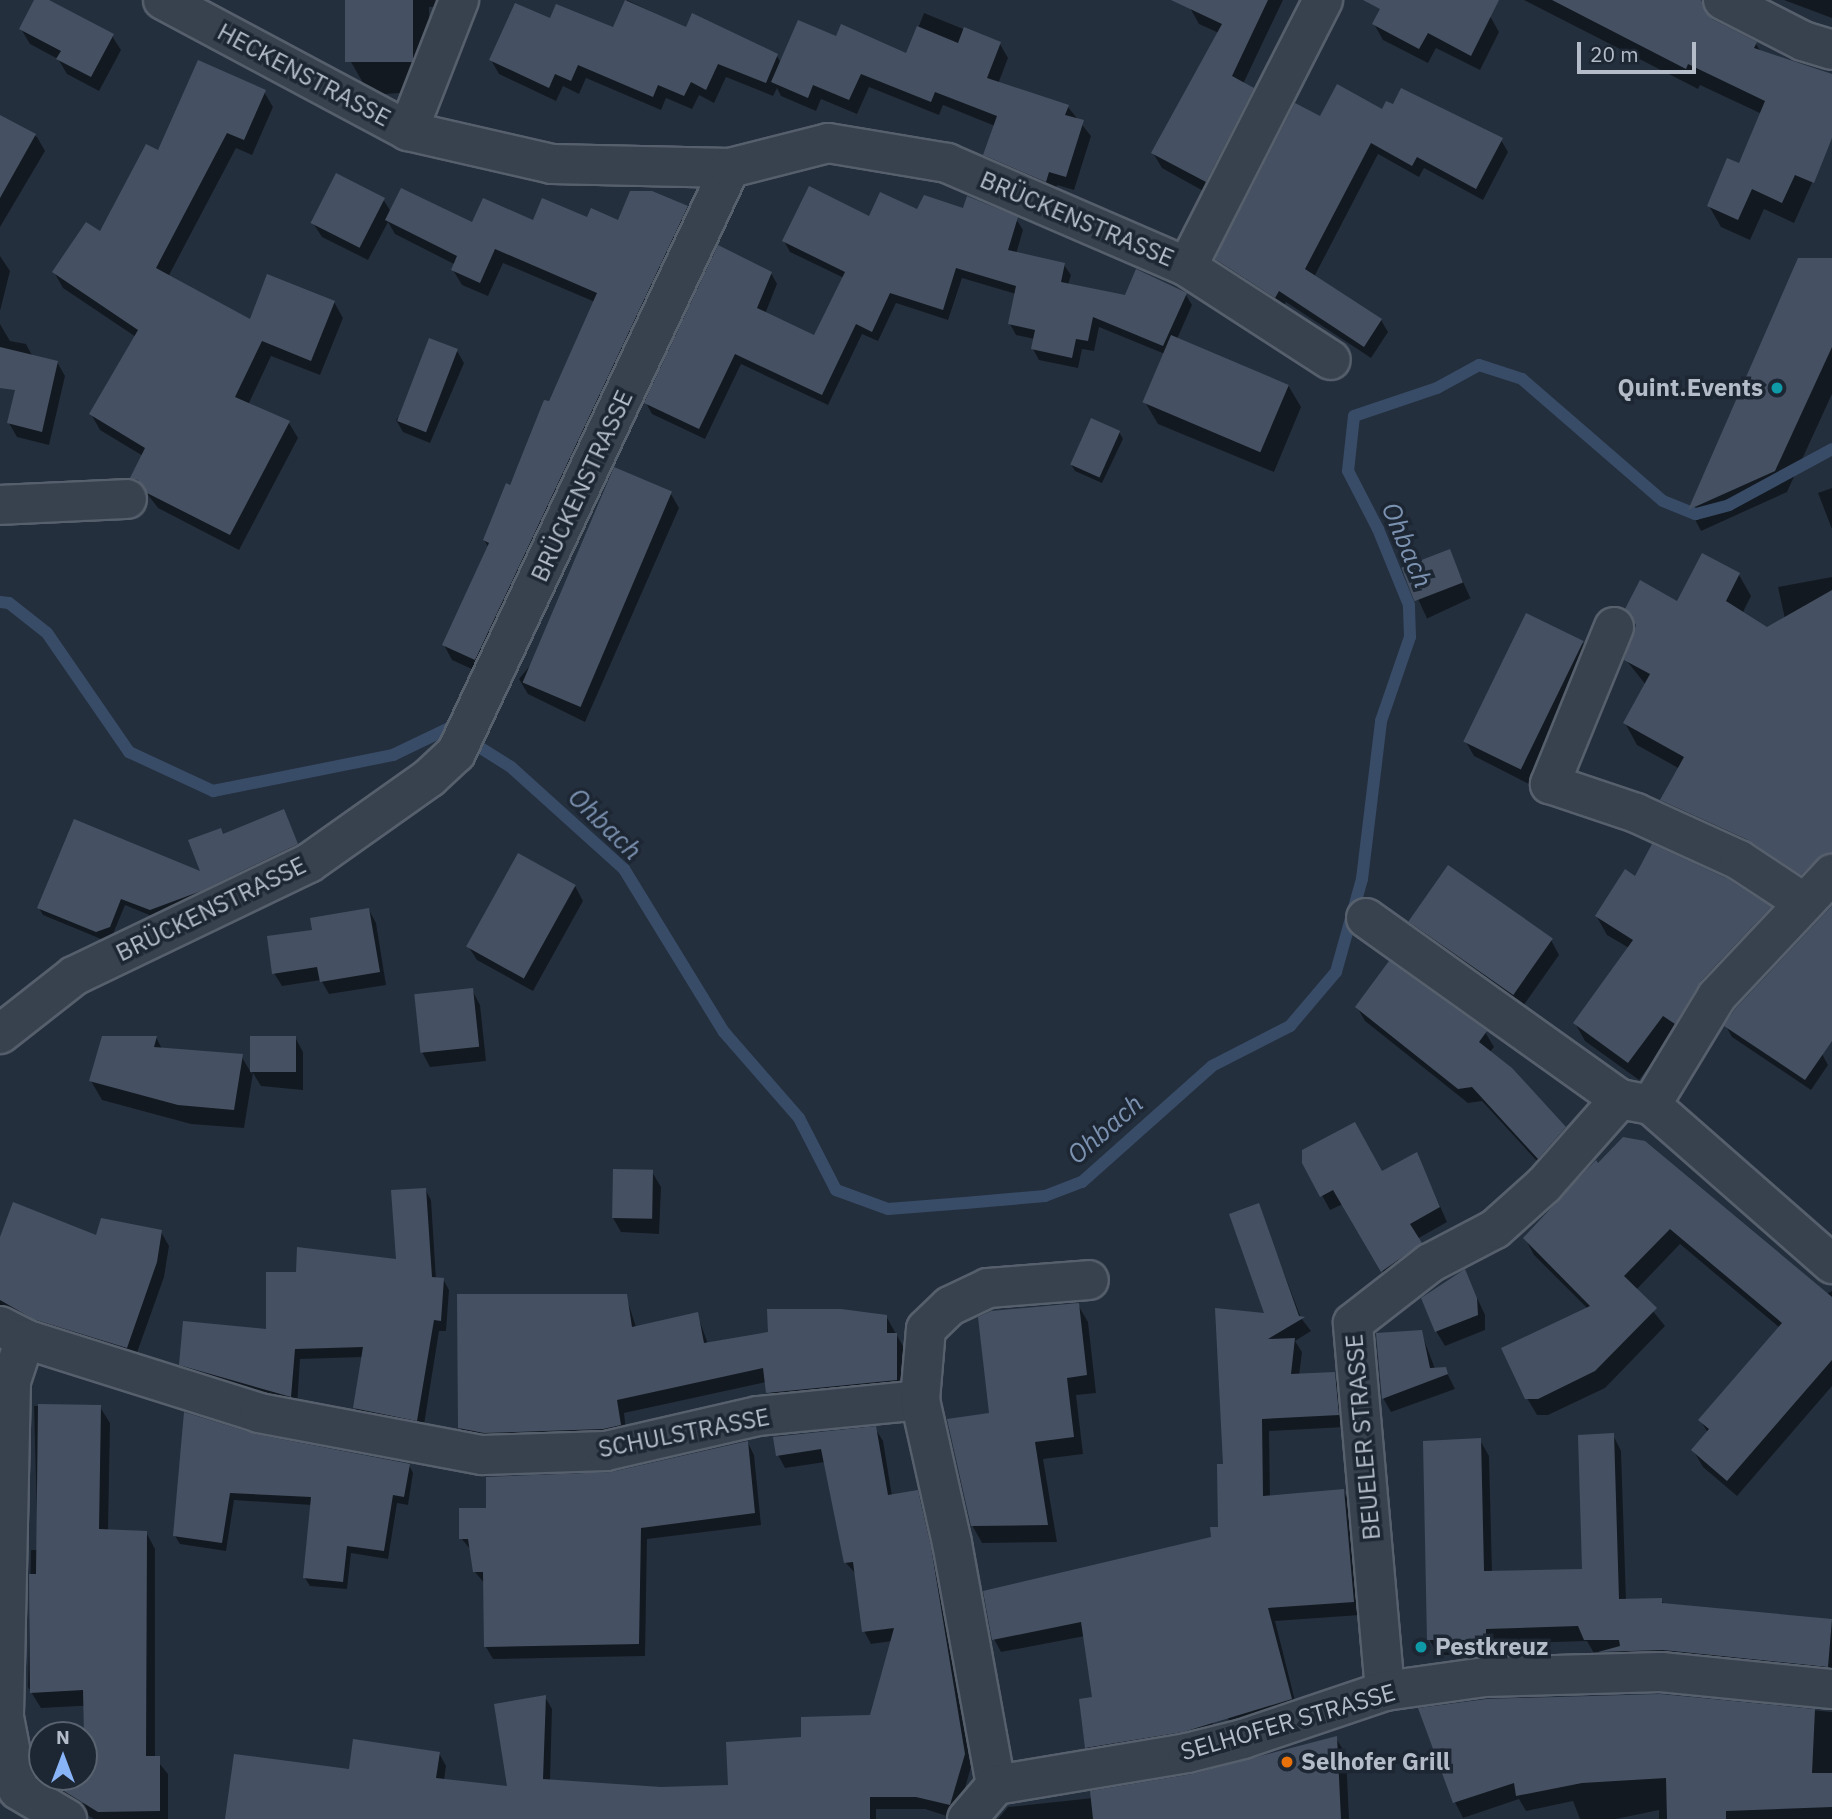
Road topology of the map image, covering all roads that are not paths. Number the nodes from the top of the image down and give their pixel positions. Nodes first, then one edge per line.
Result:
1 (163, 0) edge
2 (459, 0) edge
3 (1323, 0) edge
4 (1724, 0) edge
5 (1832, 50) edge
6 (408, 131) junction
7 (730, 168) junction
8 (1187, 267) junction
9 (1332, 360) dead end
10 (127, 499) dead end
11 (0, 505) edge
12 (1614, 627) dead end
13 (1832, 874) edge
14 (1803, 902) junction
15 (1366, 918) dead end
16 (0, 1034) edge
17 (1636, 1102) junction
18 (1832, 1264) edge
19 (1089, 1280) dead end
20 (13, 1333) edge
21 (920, 1400) junction
22 (1832, 1689) edge
23 (1385, 1691) junction
24 (2, 1717) edge
25 (996, 1784) junction
26 (67, 1819) edge
27 (967, 1819) edge

1 - 6 street, HECKENSTRASSE
2 - 6 street, HECKENSTRASSE
3 - 8 street, BRÜCKENSTRASSE
4 - 5 street
6 - 7 street, HECKENSTRASSE
7 - 8 street, BRÜCKENSTRASSE
7 - 16 street, BRÜCKENSTRASSE
8 - 9 street, BRÜCKENSTRASSE
10 - 11 street
12 - 14 street
13 - 14 street, BEUELER STRASSE
14 - 17 street, BEUELER STRASSE
15 - 17 street
17 - 18 street
17 - 23 street, BEUELER STRASSE
19 - 21 street
20 - 21 street, SCHULSTRASSE
20 - 24 street
21 - 25 street
22 - 23 street, SELHOFER STRASSE
23 - 25 street, SELHOFER STRASSE
24 - 26 street
25 - 27 street

